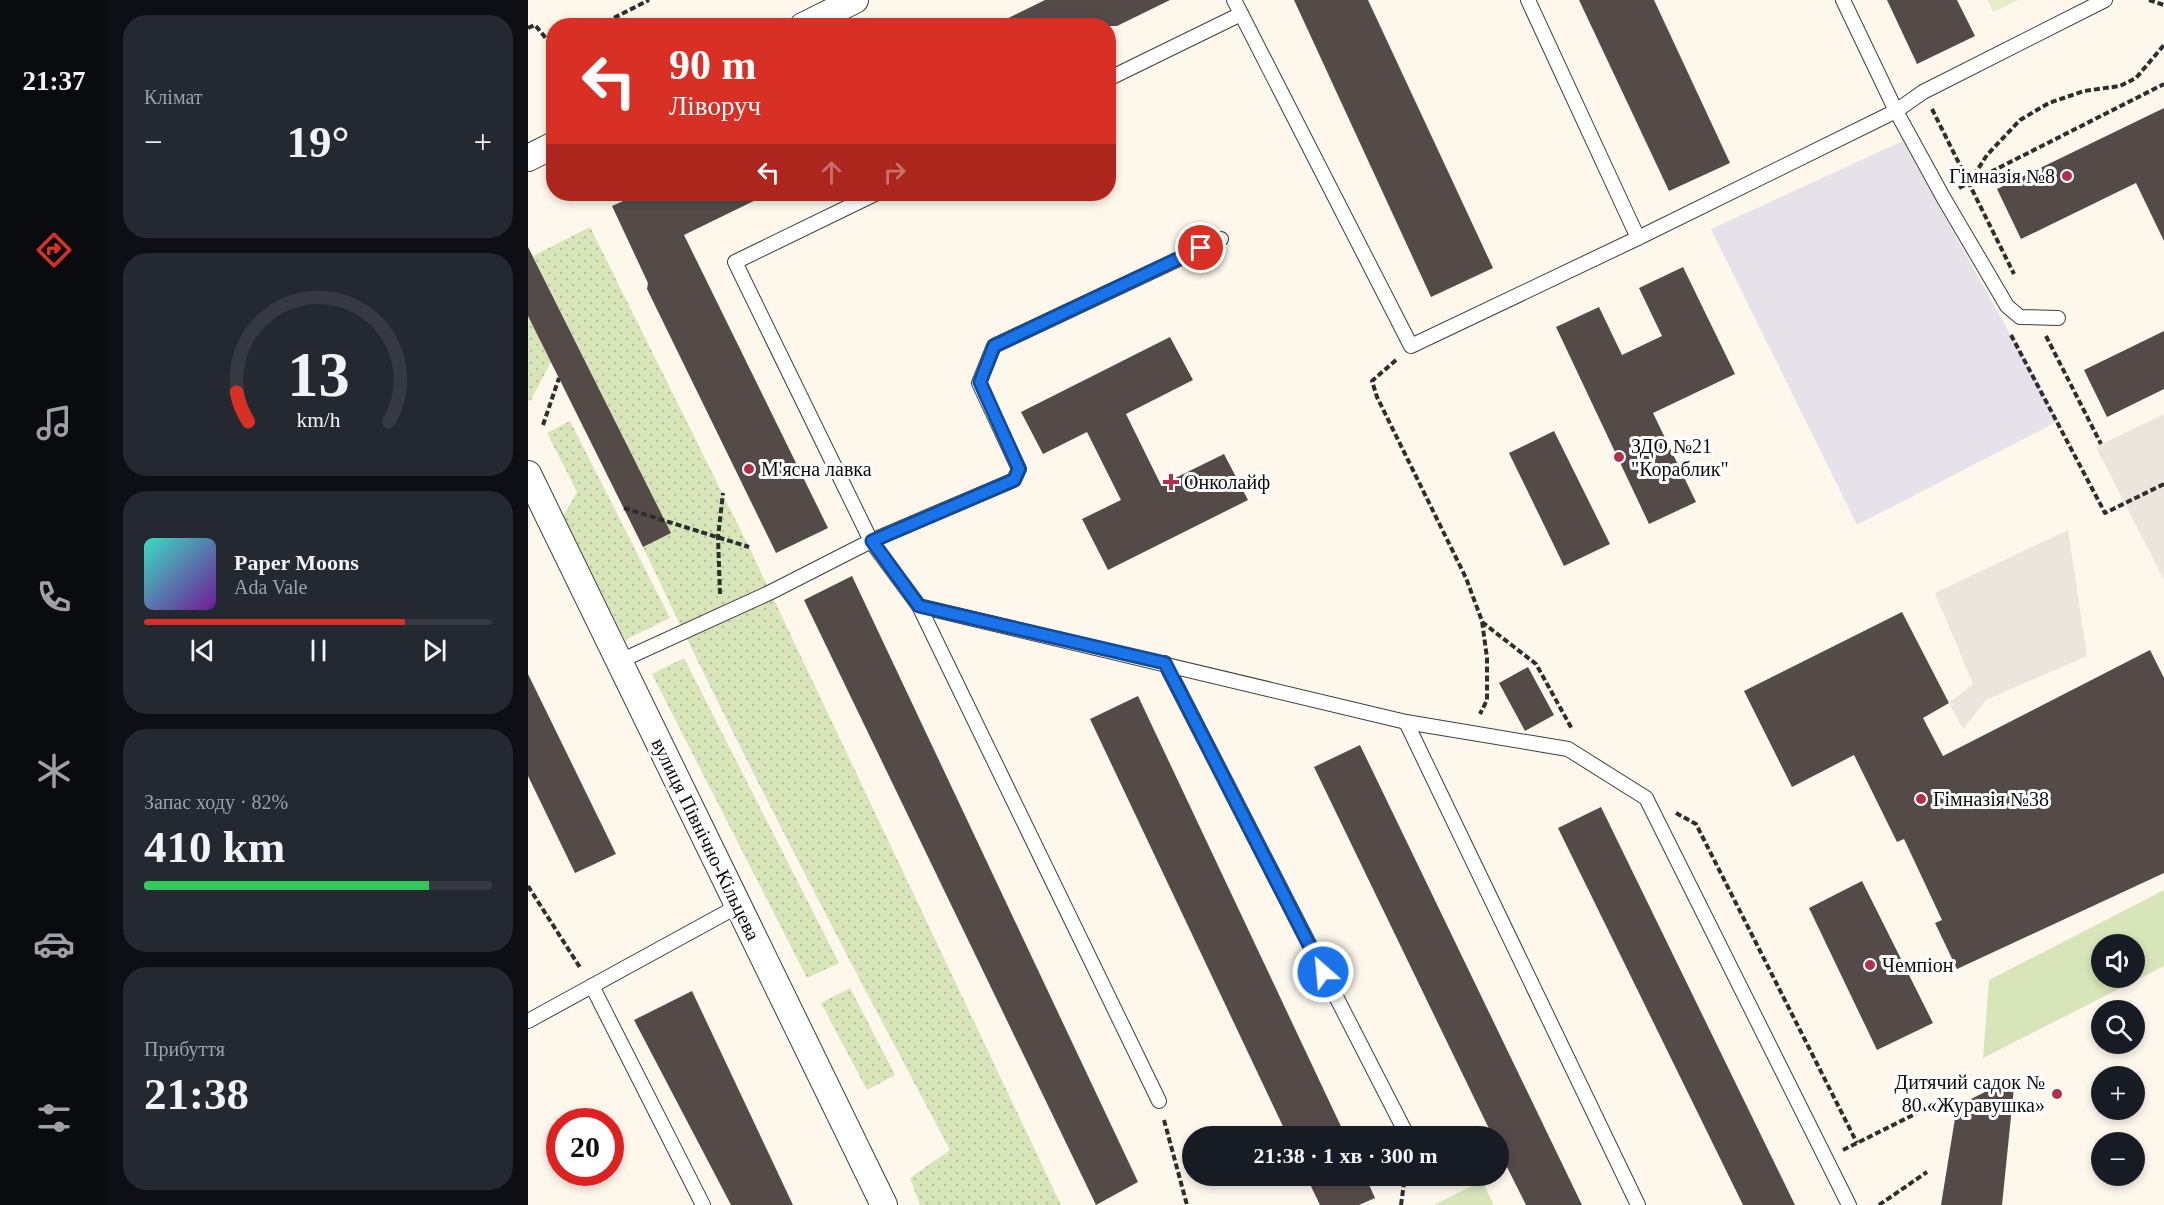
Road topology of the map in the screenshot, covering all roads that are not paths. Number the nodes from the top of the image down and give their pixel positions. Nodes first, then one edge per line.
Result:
1 (855, 0) edge
2 (1234, 0) edge
3 (1528, 0) edge
4 (1843, 0) edge
5 (2105, 0) edge
6 (1241, 14) junction
7 (818, 18) edge
8 (1116, 75) edge
9 (1896, 111) junction
10 (546, 149) edge
11 (528, 158) edge
12 (861, 201) edge
13 (1638, 238) junction
14 (1221, 239) dead end
15 (2058, 318) dead end
16 (530, 485) edge
17 (872, 541) junction
18 (919, 606) junction
19 (620, 661) junction
20 (1165, 663) junction
21 (1406, 722) junction
22 (738, 906) junction
23 (592, 986) junction
24 (528, 1021) edge
25 (1159, 1101) road end
26 (1402, 1126) edge
27 (703, 1205) edge
28 (884, 1205) edge
29 (1638, 1205) edge
30 (1849, 1205) edge

1 - 7 street
2 - 6 lane
3 - 13 lane
4 - 9 lane
5 - 9 lane
6 - 8 lane
6 - 13 lane
9 - 13 lane
9 - 15 lane
10 - 11 street
12 - 17 lane
14 - 17 lane
16 - 19 street, вулиця Північно-Кільцева
17 - 18 lane
17 - 19 lane
18 - 20 lane
18 - 25 lane
19 - 22 street, вулиця Північно-Кільцева
20 - 21 lane
20 - 26 lane
21 - 29 lane
21 - 30 lane
22 - 23 lane
22 - 28 street, вулиця Північно-Кільцева
23 - 24 lane
23 - 27 lane

